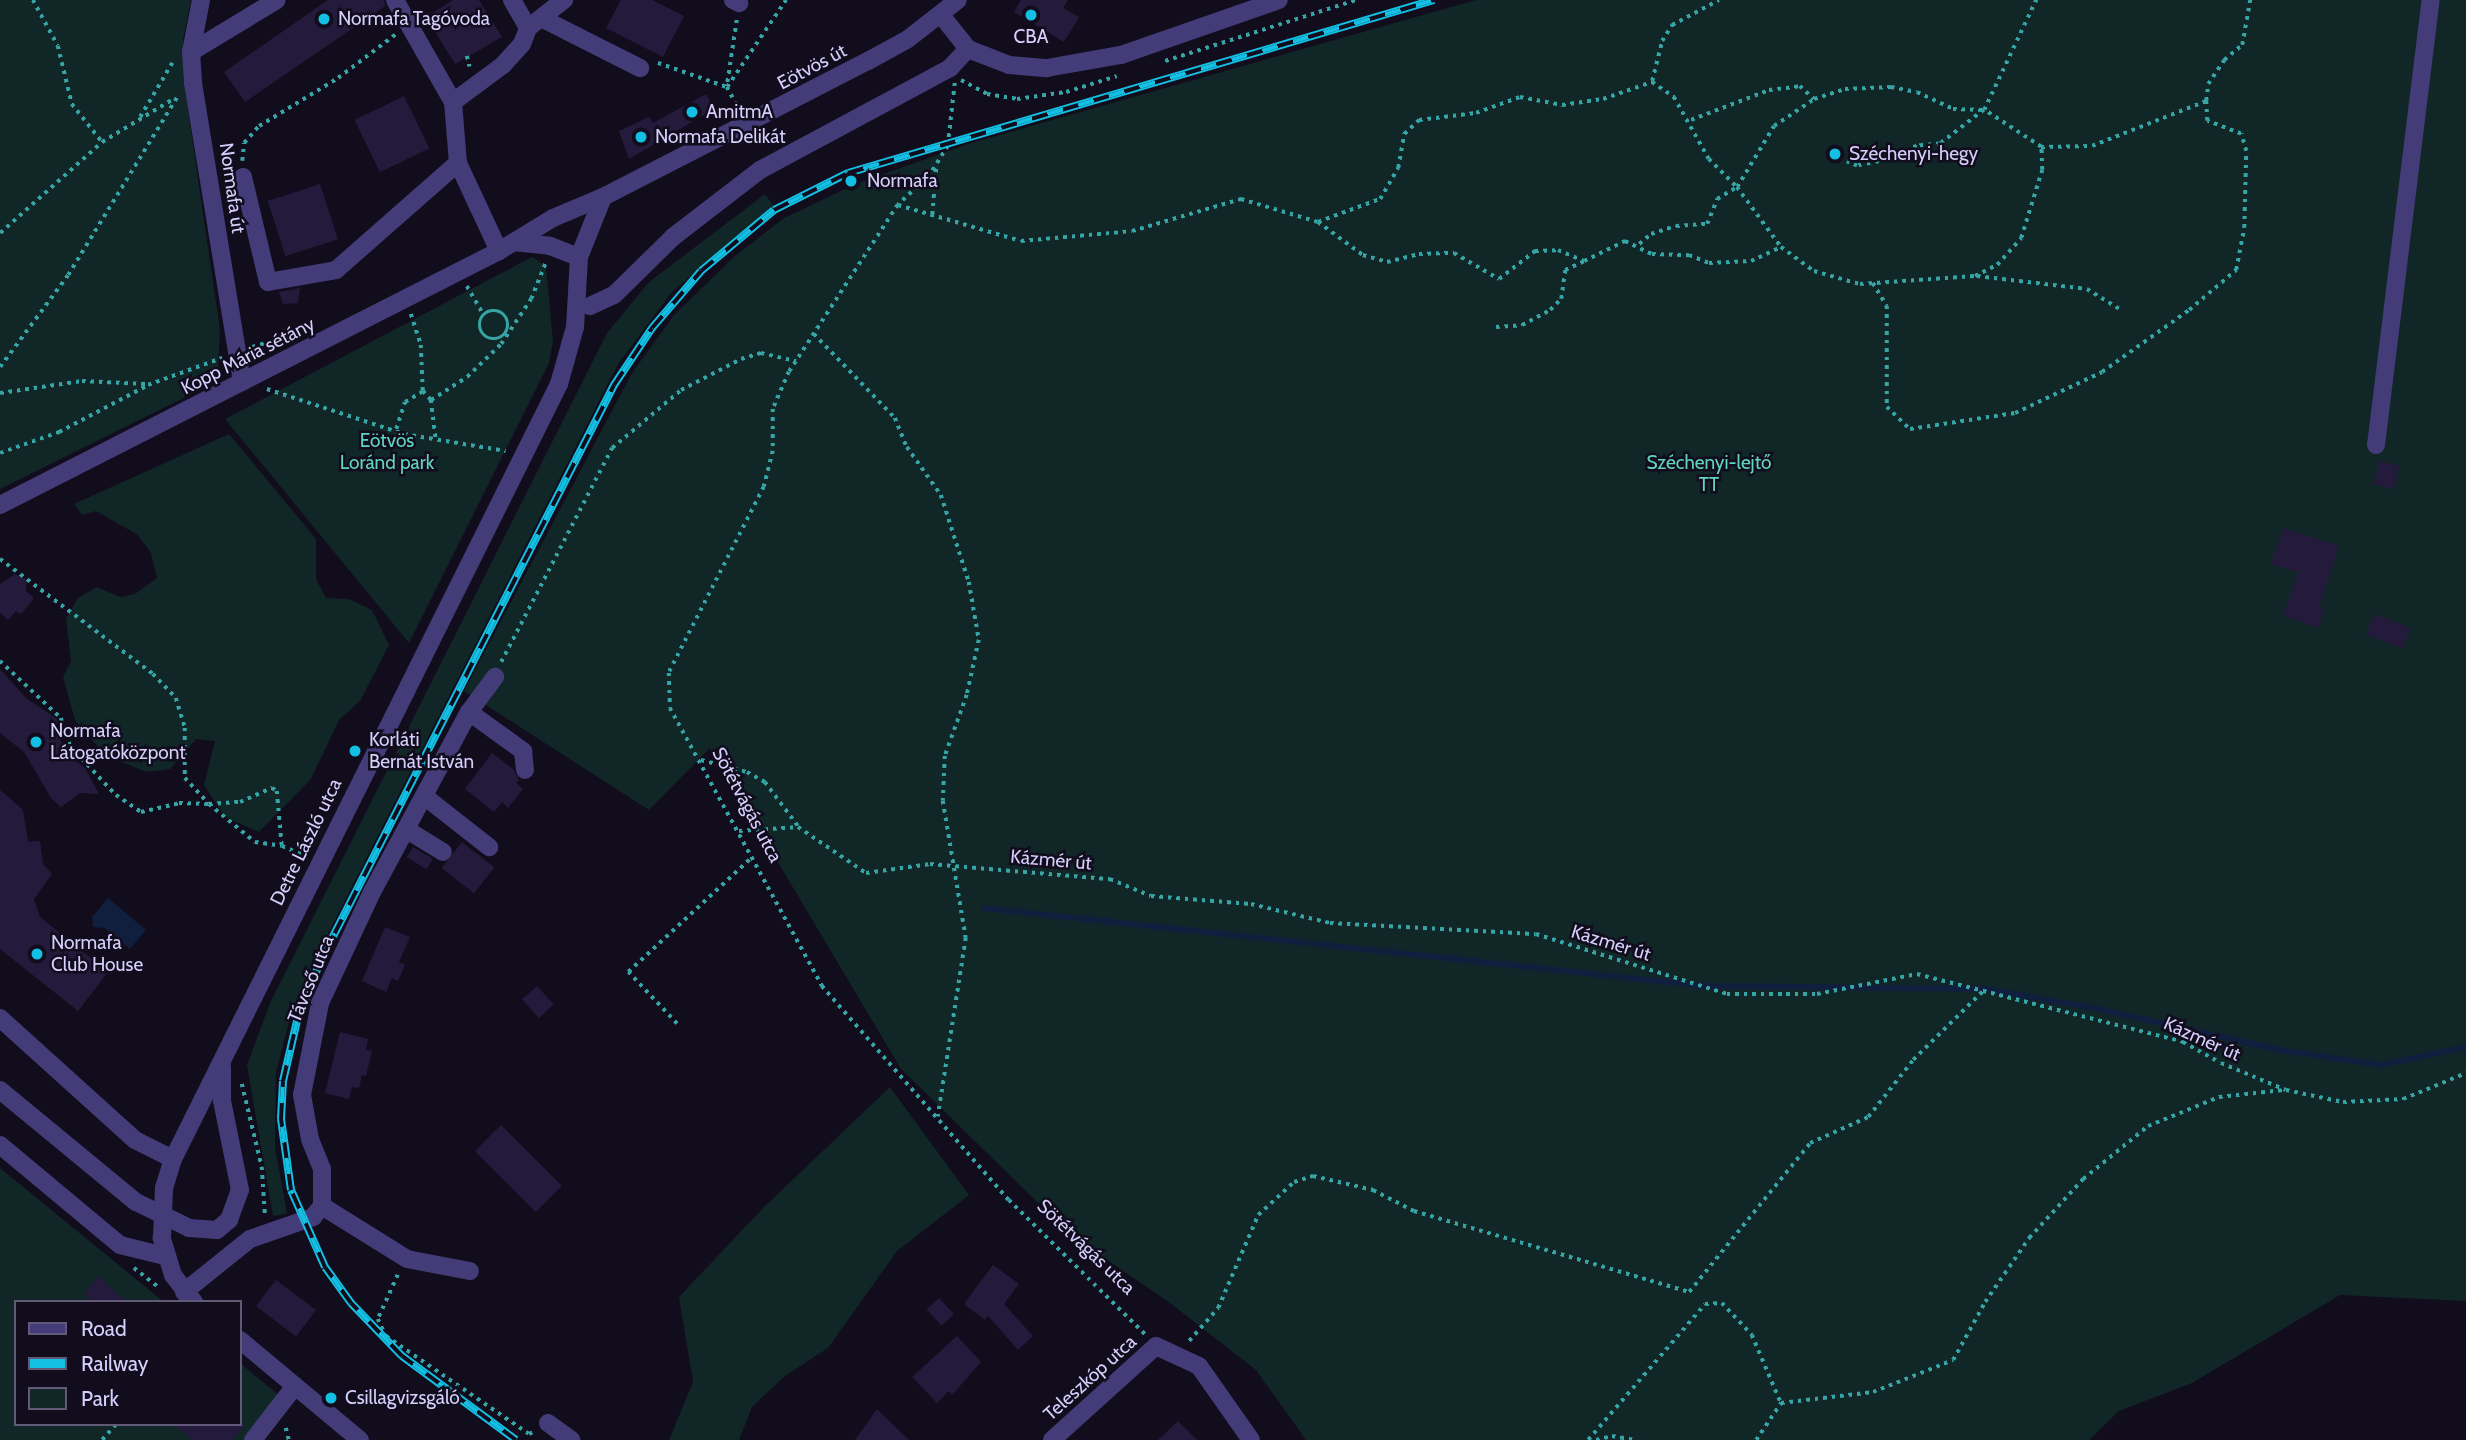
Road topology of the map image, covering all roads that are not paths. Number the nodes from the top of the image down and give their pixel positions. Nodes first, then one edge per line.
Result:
1 (201, 0) edge
2 (277, 0) edge
3 (395, 0) edge
4 (512, 0) edge
5 (564, 0) edge
6 (958, 0) edge
7 (1279, 0) edge
8 (2431, 0) edge
9 (941, 15) junction
10 (535, 24) junction
11 (968, 49) junction
12 (191, 52) junction
13 (644, 62) road end
14 (453, 102) junction
15 (458, 163) junction
16 (243, 177) road end
17 (603, 197) junction
18 (507, 246) junction
19 (579, 257) junction
20 (590, 306) dead end
21 (242, 383) junction
22 (2376, 445) dead end
23 (0, 505) edge
24 (495, 677) road end
25 (469, 712) junction
26 (525, 770) dead end
27 (424, 796) junction
28 (407, 830) junction
29 (489, 847) dead end
30 (443, 852) dead end
31 (0, 1018) edge
32 (222, 1064) junction
33 (0, 1090) edge
34 (0, 1145) edge
35 (173, 1159) junction
36 (322, 1206) junction
37 (161, 1214) junction
38 (165, 1256) junction
39 (470, 1270) dead end
40 (189, 1297) edge
41 (242, 1342) edge
42 (295, 1386) junction
43 (548, 1423) road end
44 (253, 1440) edge
45 (360, 1440) edge
46 (571, 1440) edge
47 (1052, 1440) edge
48 (1251, 1440) edge

1 - 12 street, Normafa út
2 - 12 street
3 - 14 street
4 - 10 street
5 - 10 street
6 - 9 street, Eötvös út
7 - 11 street
8 - 22 street
9 - 11 street
9 - 17 street, Eötvös út
10 - 13 street
10 - 14 street
11 - 20 street
12 - 21 street, Normafa út
14 - 15 street
15 - 16 street
15 - 18 street
17 - 18 street, Eötvös út
17 - 19 street
18 - 19 street
18 - 21 street, Kopp Mária sétány
19 - 32 street, Detre László utca
21 - 23 street, Kopp Mária sétány
24 - 25 street, Távcső utca
25 - 26 street
25 - 27 street, Távcső utca
27 - 28 street, Távcső utca
27 - 29 street
28 - 30 street
28 - 36 street, Távcső utca
31 - 35 street
32 - 35 street, Detre László utca
32 - 37 street
33 - 37 street
34 - 38 street
35 - 37 street, Detre László utca
36 - 39 street
36 - 40 street
37 - 38 street, Detre László utca
38 - 40 street
41 - 42 street
42 - 44 street
42 - 45 street
43 - 46 street
47 - 48 street, Teleszkóp utca

